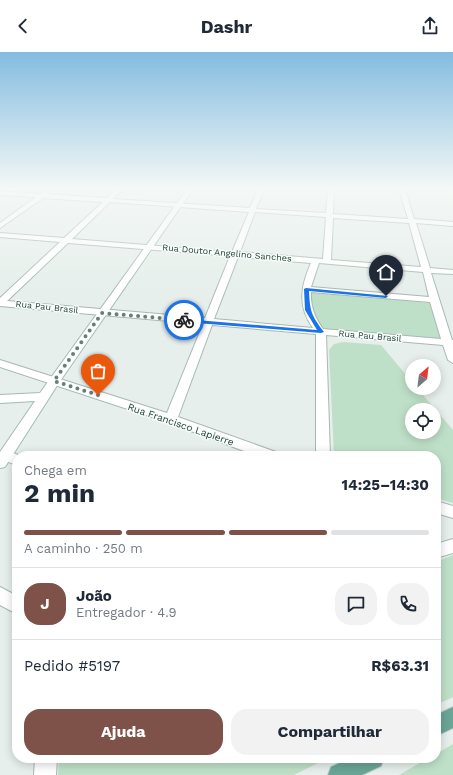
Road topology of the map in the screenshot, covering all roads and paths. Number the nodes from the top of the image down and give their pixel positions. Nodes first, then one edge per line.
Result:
1 (86, 223) edge
2 (166, 223) edge
3 (248, 223) edge
4 (329, 223) edge
5 (413, 223) edge
6 (436, 223) edge
7 (453, 224) edge
8 (0, 235) edge
9 (67, 241) junction
10 (150, 247) junction
11 (235, 254) junction
12 (322, 261) junction
13 (426, 269) junction
14 (453, 272) edge
15 (306, 289) junction
16 (434, 300) junction
17 (0, 303) edge
18 (102, 313) junction
19 (208, 322) junction
20 (321, 332) junction
21 (450, 343) edge
22 (453, 360) edge
23 (0, 363) edge
24 (54, 381) junction
25 (43, 397) junction
26 (0, 399) edge
27 (171, 420) junction
28 (245, 451) edge
29 (323, 451) edge
30 (7, 459) edge
31 (453, 546) edge
32 (441, 550) edge
33 (0, 596) edge
34 (12, 602) edge
35 (453, 717) edge
36 (441, 723) edge
37 (46, 763) edge
38 (363, 763) edge
39 (45, 775) edge
40 (339, 775) edge

1 - 9 street
2 - 10 street
3 - 11 street
4 - 12 street
5 - 13 street
6 - 7 street
8 - 9 street, Rua Doutor Angelino Sanches
9 - 10 street, Rua Doutor Angelino Sanches
9 - 17 street
10 - 11 street, Rua Doutor Angelino Sanches
10 - 18 street
11 - 12 street, Rua Doutor Angelino Sanches
11 - 19 street
12 - 13 street, Rua Doutor Angelino Sanches
12 - 15 street
13 - 14 street, Rua Doutor Angelino Sanches
13 - 16 street
15 - 16 street
15 - 20 street
16 - 21 street
17 - 18 street, Rua Pau Brasil
18 - 19 street, Rua Pau Brasil
18 - 24 street
19 - 20 street, Rua Pau Brasil
19 - 27 street
20 - 21 street, Rua Pau Brasil
20 - 29 street
21 - 22 street
23 - 24 street, Rua Francisco Lapierre
24 - 25 street
24 - 27 street, Rua Francisco Lapierre
25 - 26 street
25 - 30 street
27 - 28 street, Rua Francisco Lapierre
31 - 32 street
33 - 34 street
35 - 36 main road
37 - 39 street
38 - 40 main road

